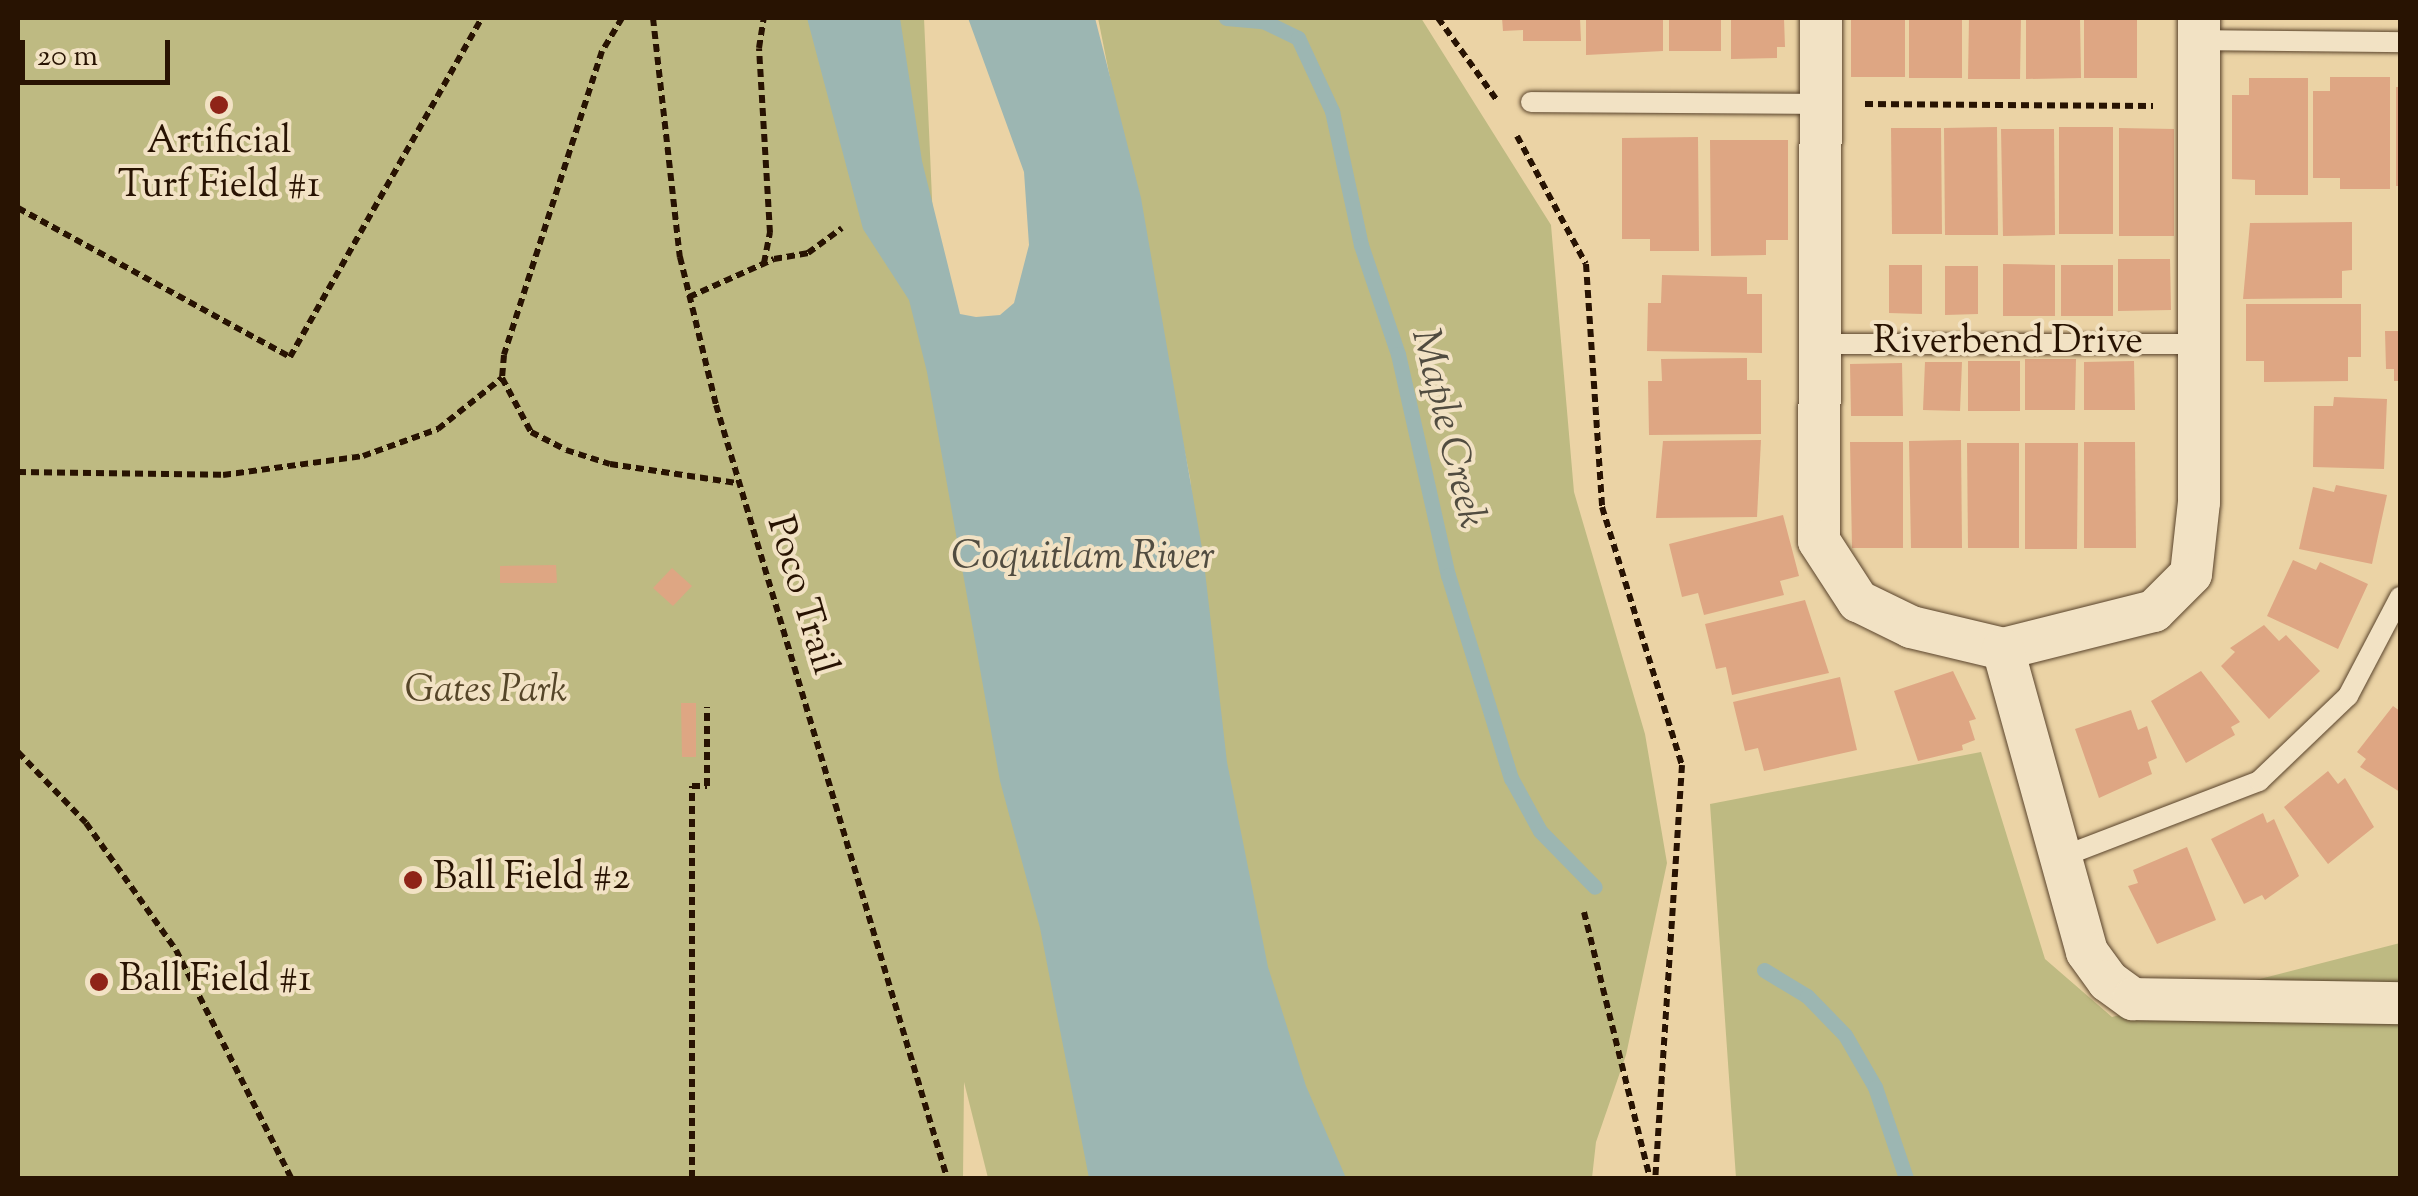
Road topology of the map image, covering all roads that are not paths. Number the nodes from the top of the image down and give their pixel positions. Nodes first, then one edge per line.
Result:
1 (1821, 18) edge
2 (2199, 29) edge
3 (2400, 42) edge
4 (1531, 102) dead end
5 (1822, 104) junction
6 (1817, 344) junction
7 (2200, 344) junction
8 (2400, 598) edge
9 (2003, 649) junction
10 (2064, 856) junction
11 (2400, 1003) edge

1 - 5 street, Riverbend Drive
2 - 3 lane, Riverbend Drive
2 - 7 street, Riverbend Drive
4 - 5 lane
5 - 6 street, Riverbend Drive
6 - 7 lane, Riverbend Drive
6 - 9 street, Riverbend Drive
7 - 9 street, Riverbend Drive
8 - 10 lane
9 - 10 street
10 - 11 street

